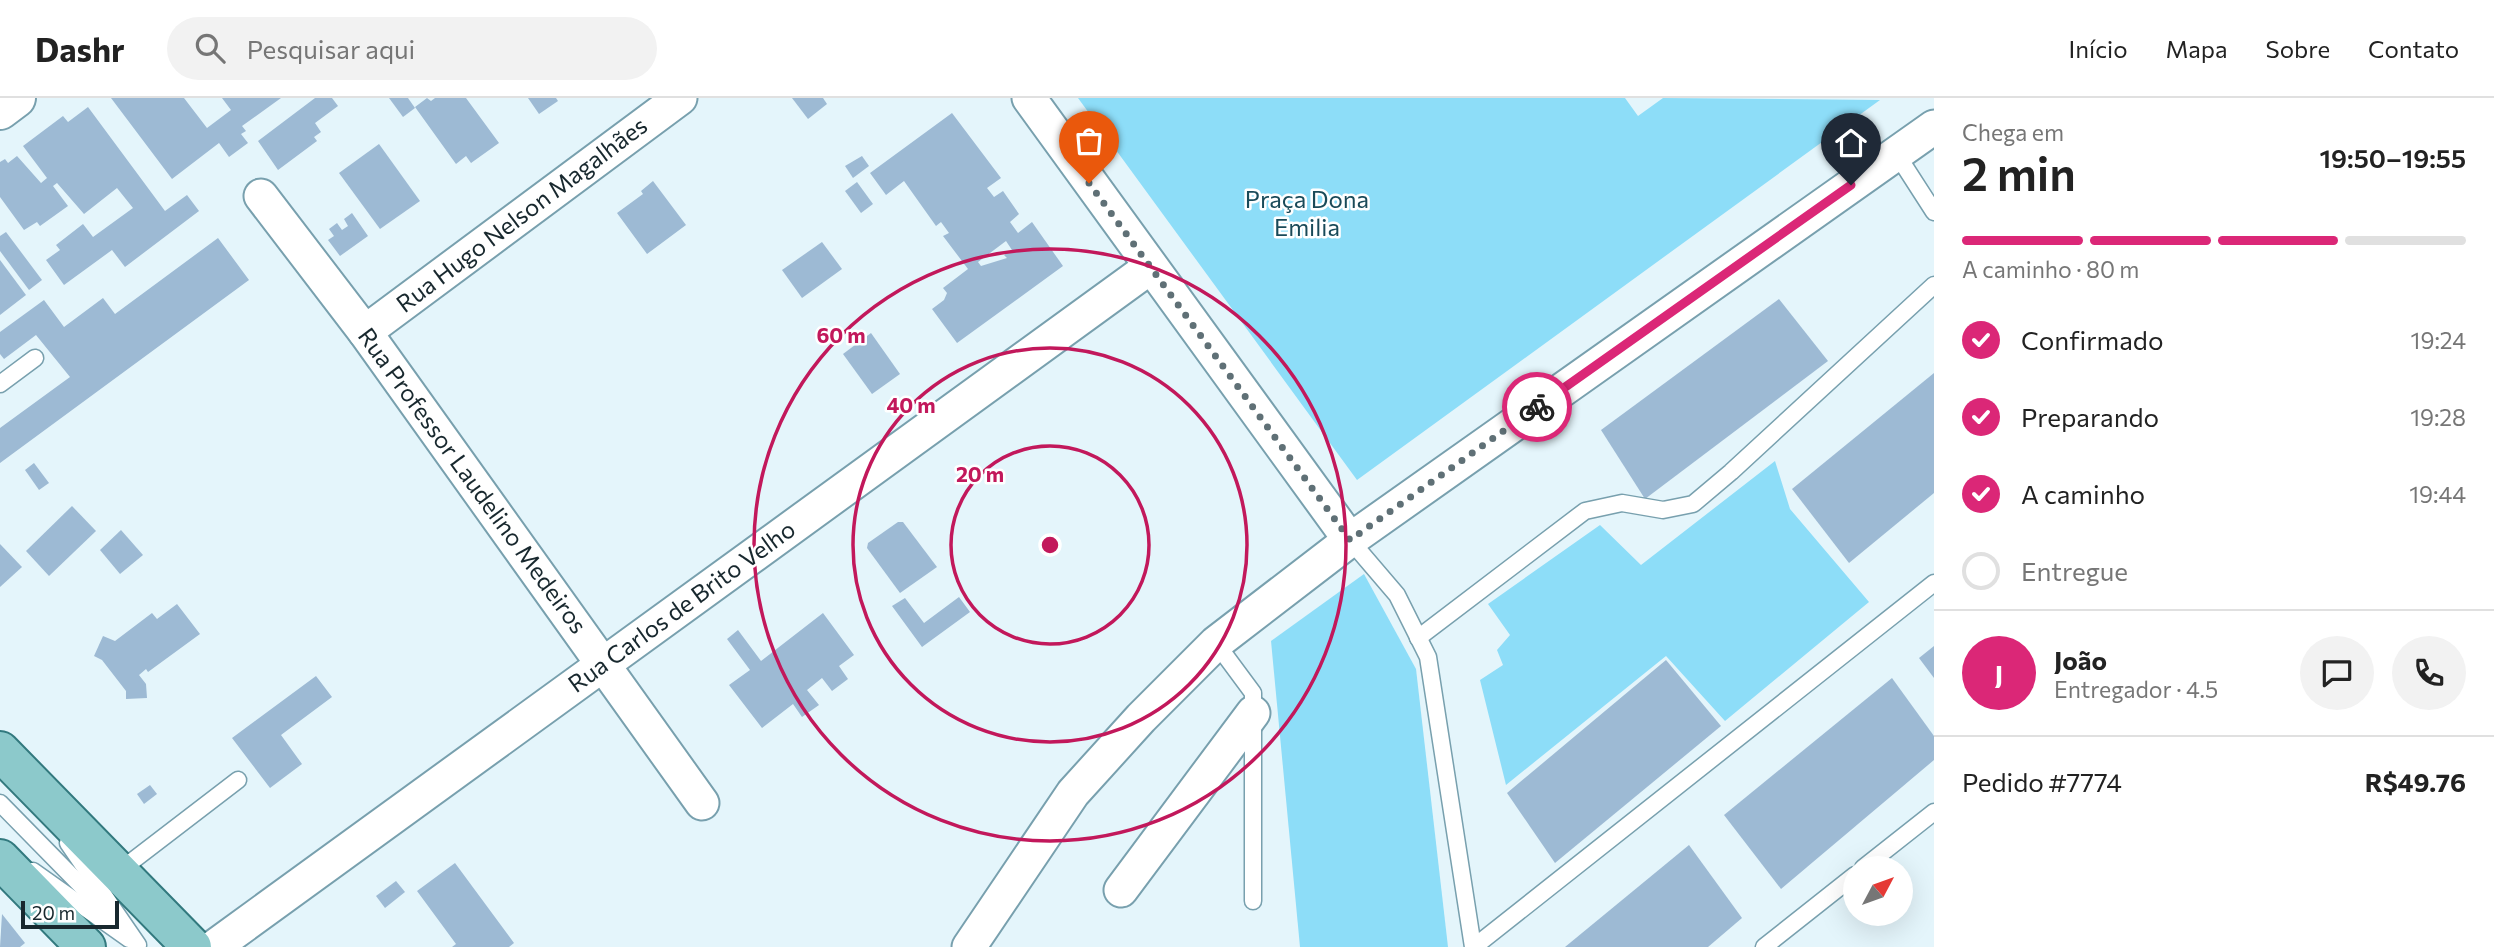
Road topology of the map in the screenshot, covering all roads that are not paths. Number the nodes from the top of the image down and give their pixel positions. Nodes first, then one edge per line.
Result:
1 (16, 98) edge
2 (680, 98) edge
3 (1029, 98) edge
4 (0, 110) edge
5 (1934, 127) edge
6 (1896, 153) junction
7 (261, 197) dead end
8 (1934, 212) edge
9 (1149, 268) junction
10 (1934, 285) edge
11 (365, 332) junction
12 (34, 358) dead end
13 (0, 384) edge
14 (1350, 540) junction
15 (1934, 583) edge
16 (1418, 638) junction
17 (1216, 643) junction
18 (603, 664) junction
19 (1253, 713) junction
20 (6, 775) edge
21 (239, 780) dead end
22 (702, 803) dead end
23 (1934, 812) edge
24 (0, 847) edge
25 (1878, 856) edge
26 (0, 859) edge
27 (118, 872) junction
28 (1843, 884) edge
29 (1121, 890) dead end
30 (1253, 901) dead end
31 (139, 946) edge
32 (86, 947) edge
33 (192, 947) edge
34 (214, 947) edge
35 (969, 947) edge
36 (1474, 947) edge
37 (1764, 947) edge

1 - 4 street
2 - 11 street, Rua Hugo Nelson Magalhães
3 - 9 street
5 - 6 street
6 - 8 lane
6 - 14 street
7 - 11 street, Rua Professor Laudelino Medeiros
9 - 14 street
9 - 18 street, Rua Carlos de Brito Velho
10 - 16 lane
11 - 18 street, Rua Professor Laudelino Medeiros
12 - 13 lane
14 - 16 lane
14 - 17 street
15 - 36 lane
16 - 36 lane
17 - 19 lane
17 - 35 street
18 - 22 street, Rua Professor Laudelino Medeiros
18 - 34 street, Rua Carlos de Brito Velho
19 - 29 street
19 - 30 lane
20 - 27 main road
20 - 31 lane
20 - 31 lane
21 - 27 lane
23 - 25 lane
24 - 31 lane
26 - 32 main road
27 - 33 main road
28 - 37 lane

